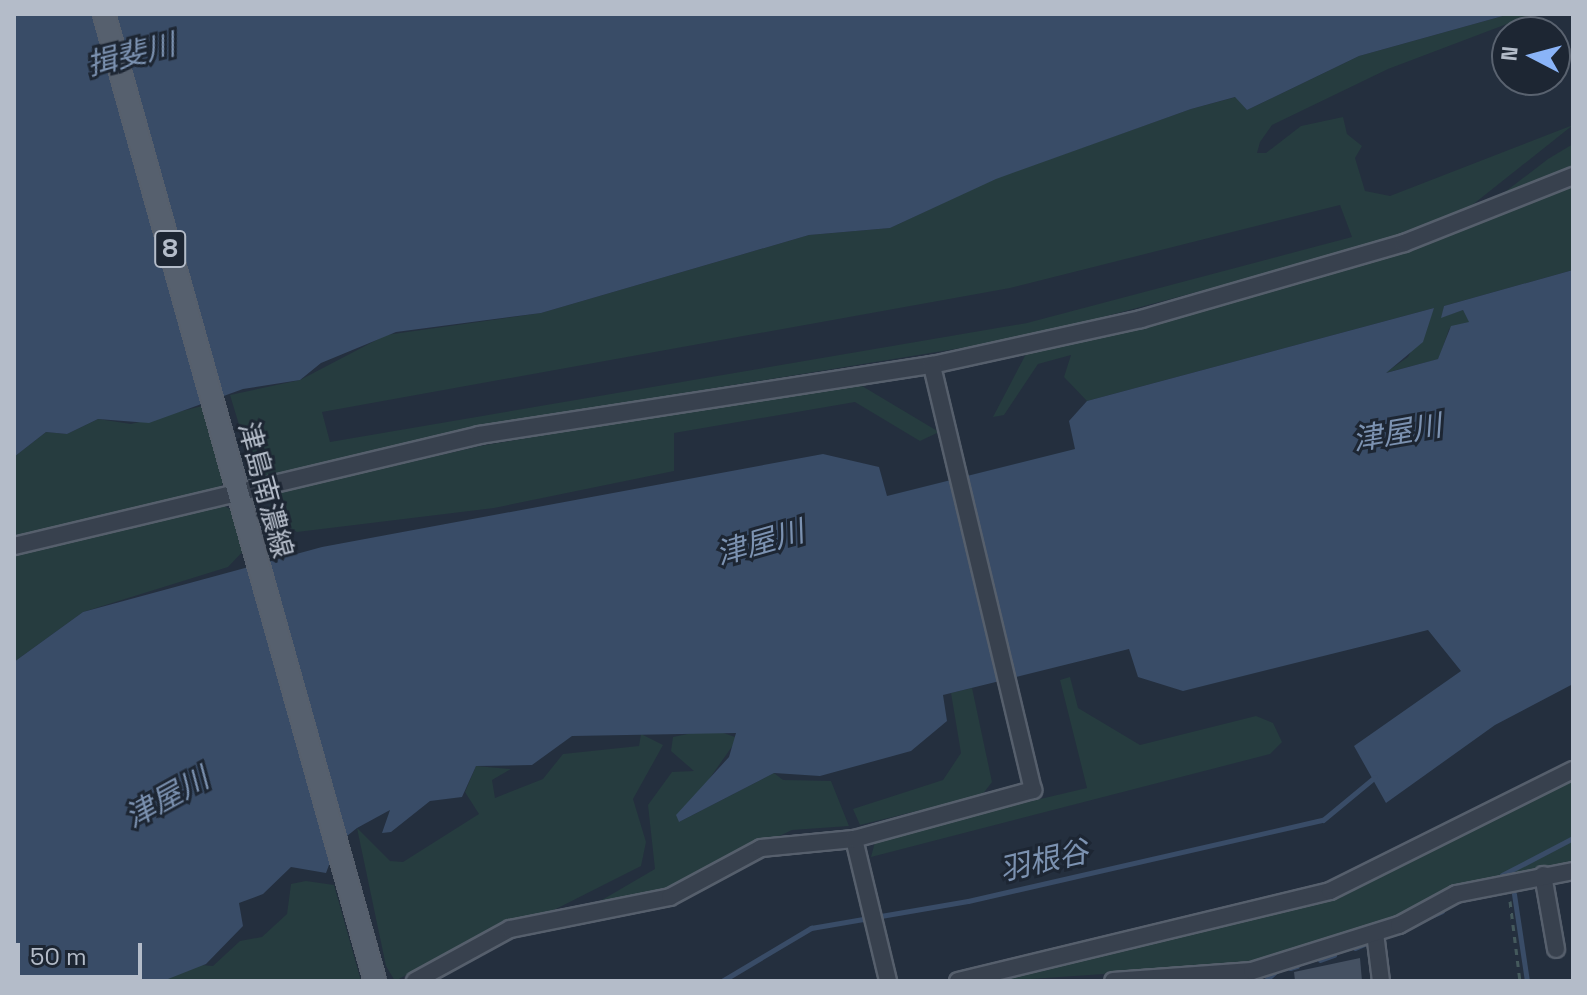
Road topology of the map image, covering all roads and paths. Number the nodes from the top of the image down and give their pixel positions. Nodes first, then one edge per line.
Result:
1 (104, 14) edge
2 (1573, 176) edge
3 (932, 365) junction
4 (238, 495) junction
5 (14, 546) edge
6 (1573, 770) edge
7 (854, 839) junction
8 (1573, 871) edge
9 (1543, 875) junction
10 (1508, 881) junction
11 (1375, 933) junction
12 (1556, 949) dead end
13 (1253, 976) edge
14 (1230, 977) edge
15 (887, 979) edge
16 (375, 981) edge
17 (415, 981) edge
18 (958, 981) edge
19 (1113, 981) edge
20 (1381, 981) edge
21 (1520, 981) edge

1 - 4 main road, 津島南濃線 / 8
2 - 3 street
3 - 4 street
3 - 7 street
4 - 5 street
4 - 16 main road, 津島南濃線 / 8
6 - 18 street
7 - 15 street
7 - 17 street
8 - 9 street
9 - 10 street
9 - 12 street
10 - 11 street
10 - 21 path
11 - 13 street
11 - 20 street
13 - 14 street
14 - 19 street

